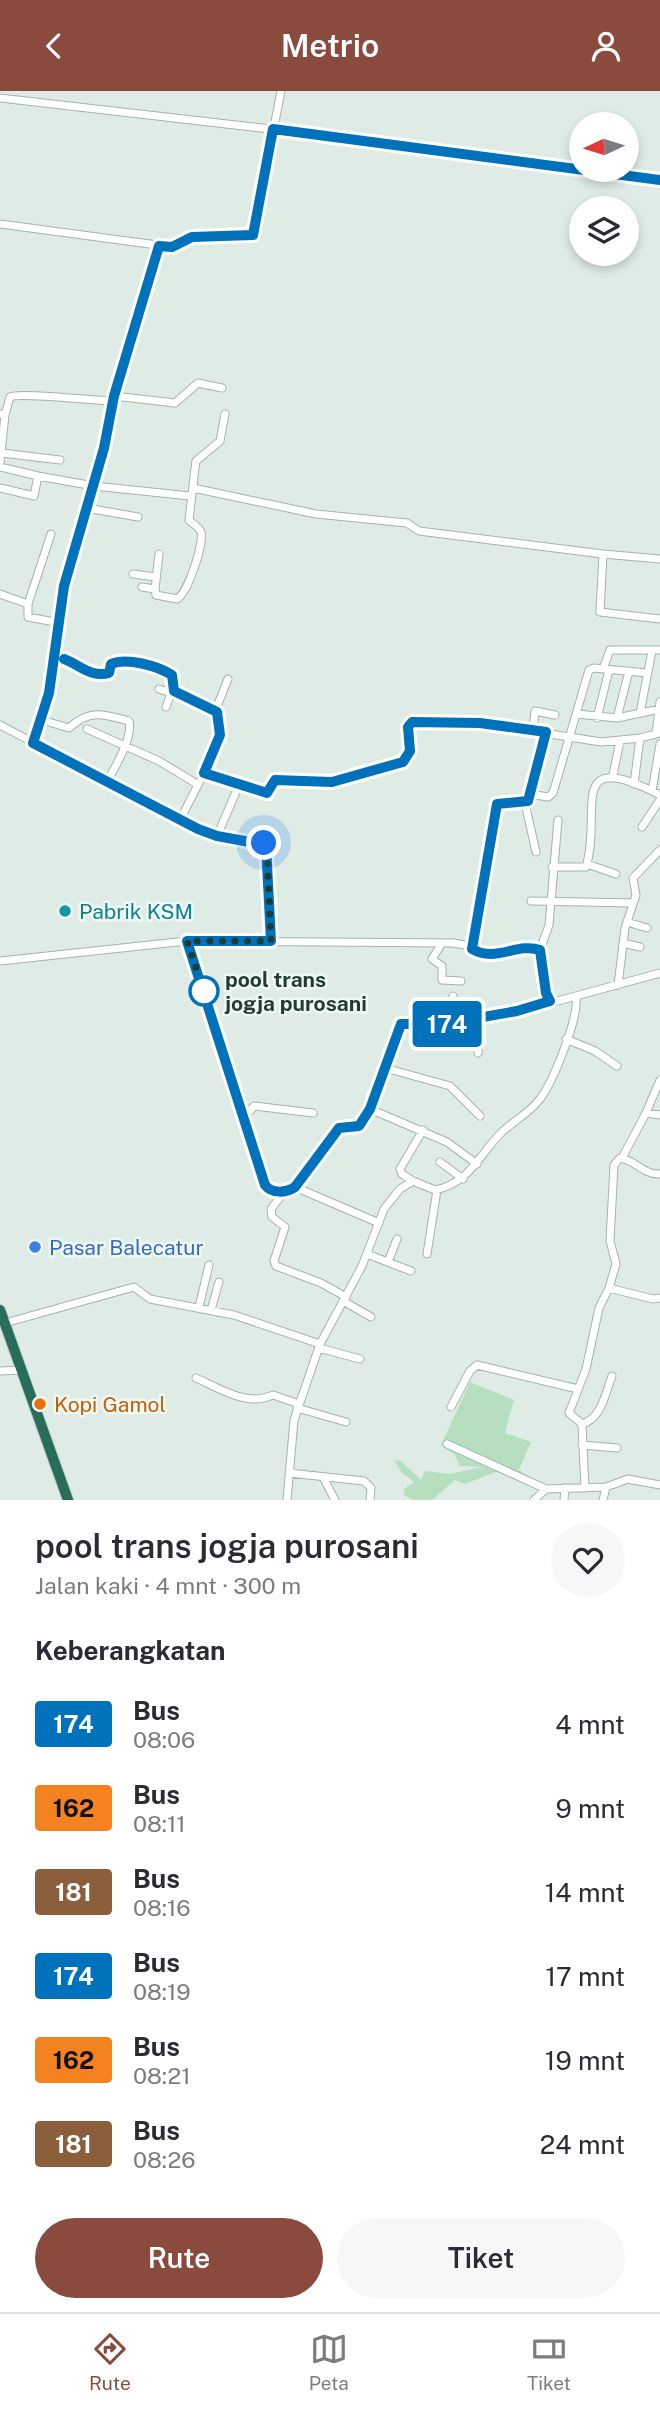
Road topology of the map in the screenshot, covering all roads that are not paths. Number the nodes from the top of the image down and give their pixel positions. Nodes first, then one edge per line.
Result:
1 (281, 91) edge
2 (0, 98) edge
3 (273, 129) junction
4 (660, 180) edge
5 (0, 224) edge
6 (159, 246) junction
7 (222, 388) dead end
8 (114, 398) junction
9 (225, 414) dead end
10 (3, 415) edge
11 (2, 453) junction
12 (60, 460) dead end
13 (0, 465) edge
14 (38, 476) junction
15 (93, 486) junction
16 (0, 488) edge
17 (191, 492) junction
18 (87, 507) junction
19 (138, 517) dead end
20 (51, 534) dead end
21 (159, 554) dead end
22 (603, 554) junction
23 (660, 559) edge
24 (133, 574) dead end
25 (156, 577) junction
26 (142, 587) dead end
27 (155, 589) junction
28 (0, 594) edge
29 (28, 604) junction
30 (660, 619) edge
31 (60, 623) junction
32 (656, 650) edge
33 (55, 657) junction
34 (606, 670) junction
35 (629, 671) junction
36 (647, 673) junction
37 (228, 679) dead end
38 (159, 689) dead end
39 (172, 690) junction
40 (659, 706) edge
41 (166, 707) dead end
42 (217, 712) junction
43 (640, 713) junction
44 (576, 714) junction
45 (555, 715) dead end
46 (597, 718) junction
47 (617, 718) junction
48 (42, 720) junction
49 (0, 725) edge
50 (87, 729) dead end
51 (533, 729) junction
52 (546, 732) junction
53 (658, 733) edge
54 (569, 735) junction
55 (640, 738) junction
56 (620, 741) junction
57 (33, 743) junction
58 (125, 744) junction
59 (660, 744) edge
60 (204, 773) junction
61 (613, 775) junction
62 (108, 780) junction
63 (197, 784) junction
64 (634, 784) junction
65 (239, 785) junction
66 (530, 794) junction
67 (657, 795) edge
68 (525, 803) junction
69 (180, 820) junction
70 (558, 820) dead end
71 (642, 827) dead end
72 (217, 836) junction
73 (659, 851) edge
74 (536, 852) dead end
75 (587, 864) junction
76 (552, 867) junction
77 (617, 874) dead end
78 (531, 901) dead end
79 (550, 902) junction
80 (633, 902) junction
81 (627, 922) junction
82 (647, 928) dead end
83 (187, 941) junction
84 (271, 941) junction
85 (440, 943) junction
86 (623, 943) junction
87 (640, 947) dead end
88 (472, 949) junction
89 (540, 950) junction
90 (0, 961) edge
91 (660, 974) edge
92 (461, 981) dead end
93 (618, 985) junction
94 (453, 996) dead end
95 (576, 997) junction
96 (550, 1001) junction
97 (480, 1018) junction
98 (455, 1022) junction
99 (566, 1039) junction
100 (478, 1053) dead end
101 (617, 1066) dead end
102 (385, 1068) junction
103 (660, 1080) edge
104 (370, 1109) junction
105 (242, 1110) junction
106 (313, 1113) dead end
107 (646, 1113) junction
108 (660, 1115) edge
109 (480, 1116) dead end
110 (423, 1130) junction
111 (622, 1158) junction
112 (440, 1163) dead end
113 (477, 1164) junction
114 (660, 1174) edge
115 (463, 1179) junction
116 (412, 1181) junction
117 (295, 1187) junction
118 (437, 1190) junction
119 (285, 1191) junction
120 (379, 1223) junction
121 (397, 1239) dead end
122 (367, 1254) junction
123 (427, 1254) dead end
124 (388, 1262) junction
125 (209, 1265) dead end
126 (411, 1271) dead end
127 (219, 1282) dead end
128 (610, 1288) junction
129 (660, 1298) edge
130 (344, 1299) junction
131 (199, 1307) junction
132 (0, 1310) edge
133 (211, 1310) junction
134 (371, 1317) dead end
135 (3, 1324) edge
136 (319, 1346) junction
137 (360, 1359) dead end
138 (0, 1371) edge
139 (19, 1371) junction
140 (612, 1376) dead end
141 (196, 1378) dead end
142 (578, 1389) junction
143 (298, 1406) junction
144 (451, 1407) dead end
145 (346, 1422) dead end
146 (582, 1424) junction
147 (447, 1444) dead end
148 (582, 1445) junction
149 (617, 1448) dead end
150 (289, 1473) junction
151 (323, 1477) junction
152 (660, 1485) edge
153 (606, 1487) junction
154 (565, 1488) junction
155 (585, 1488) junction
156 (546, 1489) junction
157 (65, 1500) edge
158 (287, 1500) edge
159 (335, 1500) edge
160 (370, 1500) edge
161 (534, 1500) edge
162 (564, 1500) edge
163 (603, 1500) edge

1 - 3 street
2 - 3 street
3 - 4 street
3 - 6 street
5 - 6 street
6 - 8 street
7 - 8 street
8 - 10 street
8 - 15 street
9 - 17 street
10 - 11 street
11 - 12 street
11 - 13 street
13 - 14 street
14 - 15 street
14 - 16 street
15 - 17 street
15 - 18 street
17 - 22 street
17 - 27 street
18 - 19 street
18 - 31 street
20 - 29 street
21 - 25 street
22 - 23 street
22 - 30 street
24 - 25 street
25 - 27 street
26 - 27 street
28 - 29 street
29 - 31 street
31 - 33 street
32 - 34 street
32 - 36 street
33 - 39 street
33 - 48 street
34 - 35 street
34 - 44 street
34 - 46 street
35 - 36 street
35 - 47 street
36 - 43 street
37 - 42 street
38 - 39 street
39 - 41 street
39 - 42 street
40 - 43 street
40 - 53 street
42 - 60 street
43 - 47 street
44 - 46 street
44 - 54 street
45 - 51 street
46 - 47 street
48 - 57 street
48 - 58 street
49 - 57 street
50 - 58 street
51 - 52 street
51 - 65 street
52 - 54 street
52 - 66 street
53 - 55 street
54 - 56 street
54 - 66 street
55 - 56 street
55 - 64 street
56 - 61 street
57 - 62 street
58 - 62 street
58 - 63 street
59 - 67 street
60 - 63 street
60 - 65 street
61 - 64 street
61 - 75 street
62 - 69 street
63 - 69 street
64 - 67 street
65 - 72 street
66 - 68 street
67 - 71 street
68 - 74 street
68 - 88 street
69 - 72 street
70 - 76 street
72 - 84 street
73 - 80 street
75 - 76 street
75 - 77 street
76 - 79 street
78 - 79 street
79 - 80 street
79 - 89 street
80 - 81 street
81 - 82 street
81 - 86 street
83 - 84 street
83 - 90 street
83 - 105 street
84 - 85 street
85 - 88 street
85 - 92 street
86 - 87 street
86 - 93 street
88 - 89 street
89 - 96 street
91 - 93 street
93 - 95 street
94 - 98 street
95 - 96 street
95 - 99 street
96 - 97 street
97 - 98 street
97 - 100 street
98 - 102 street
99 - 101 street
99 - 113 street
102 - 104 street
102 - 109 street
103 - 107 street
104 - 110 street
104 - 117 street
105 - 106 street
105 - 119 street
107 - 108 street
107 - 111 street
110 - 113 street
110 - 116 street
111 - 114 street
111 - 128 street
112 - 115 street
113 - 115 street
115 - 118 street
116 - 118 street
116 - 120 street
117 - 119 street
117 - 120 street
118 - 123 street
119 - 130 street
120 - 122 street
121 - 124 street
122 - 124 street
122 - 130 street
124 - 126 street
125 - 131 street
127 - 133 street
128 - 129 street
128 - 142 street
130 - 134 street
130 - 136 street
131 - 133 street
131 - 135 street
132 - 135 highway
133 - 136 street
135 - 139 highway
136 - 137 street
136 - 143 street
138 - 139 street
139 - 157 highway
140 - 146 street
141 - 143 street
142 - 144 street
142 - 146 street
143 - 145 street
143 - 150 street
146 - 148 street
147 - 156 street
148 - 149 street
148 - 155 street
150 - 151 street
150 - 158 street
151 - 159 street
151 - 160 street
152 - 153 street
153 - 155 street
153 - 163 street
154 - 155 street
154 - 156 street
154 - 162 street
156 - 161 street

